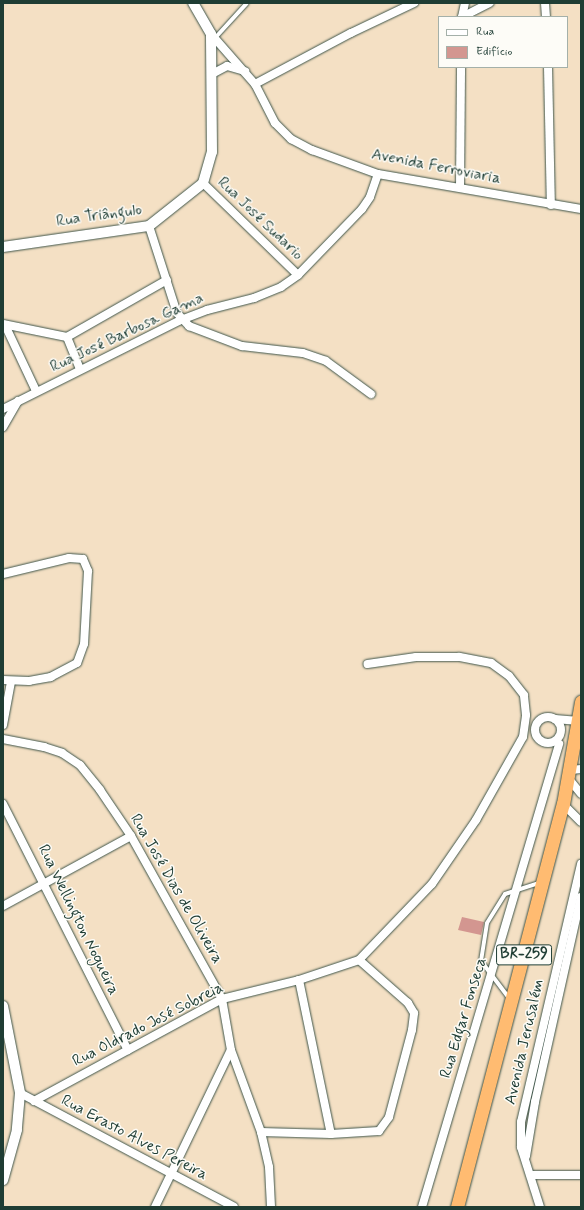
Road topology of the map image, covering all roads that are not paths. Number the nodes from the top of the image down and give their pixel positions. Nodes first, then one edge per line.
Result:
1 (193, 3) edge
2 (247, 3) edge
3 (414, 3) edge
4 (465, 3) edge
5 (490, 3) edge
6 (545, 3) edge
7 (462, 16) edge
8 (464, 16) edge
9 (546, 16) edge
10 (212, 38) junction
11 (461, 68) edge
12 (548, 68) edge
13 (245, 71) junction
14 (212, 74) junction
15 (255, 84) junction
16 (378, 174) junction
17 (203, 183) junction
18 (460, 187) junction
19 (551, 205) junction
20 (581, 209) edge
21 (149, 226) junction
22 (3, 247) edge
23 (298, 275) junction
24 (167, 280) junction
25 (181, 320) junction
26 (4, 324) edge
27 (67, 337) junction
28 (80, 370) junction
29 (36, 391) junction
30 (371, 394) dead end
31 (18, 401) junction
32 (3, 409) edge
33 (3, 427) edge
34 (3, 574) edge
35 (368, 664) dead end
36 (7, 681) edge
37 (581, 702) edge
38 (526, 715) junction
39 (543, 717) junction
40 (555, 719) junction
41 (579, 721) junction
42 (3, 725) edge
43 (522, 737) junction
44 (3, 739) edge
45 (539, 740) junction
46 (555, 743) junction
47 (574, 746) junction
48 (574, 773) edge
49 (581, 794) edge
50 (3, 804) edge
51 (563, 804) junction
52 (580, 820) edge
53 (131, 836) junction
54 (581, 864) edge
55 (543, 882) junction
56 (44, 884) junction
57 (518, 888) junction
58 (581, 897) edge
59 (3, 906) edge
60 (359, 960) junction
61 (490, 976) junction
62 (299, 980) junction
63 (222, 999) junction
64 (511, 1002) junction
65 (3, 1006) edge
66 (128, 1050) junction
67 (231, 1050) junction
68 (20, 1093) junction
69 (34, 1100) junction
70 (261, 1132) junction
71 (330, 1134) junction
72 (526, 1157) junction
73 (172, 1172) junction
74 (532, 1175) junction
75 (581, 1175) edge
76 (3, 1180) edge
77 (536, 1192) junction
78 (155, 1207) edge
79 (234, 1207) edge
80 (271, 1207) edge
81 (422, 1207) edge
82 (457, 1207) edge
83 (533, 1207) edge
84 (540, 1207) edge

1 - 10 street, Avenida Ferroviaria
2 - 10 lane
3 - 15 street
4 - 7 street
5 - 8 street
6 - 9 street
10 - 13 street, Avenida Ferroviaria
10 - 14 street
11 - 18 street
12 - 19 street
13 - 14 street
13 - 15 street, Avenida Ferroviaria
14 - 17 street
15 - 16 street, Avenida Ferroviaria
16 - 18 street, Avenida Ferroviaria
16 - 23 street, Rua José Barbosa Gama
17 - 21 street, Rua Triângulo
17 - 23 street, Rua José Sudario
18 - 19 street, Avenida Ferroviaria
19 - 20 street, Avenida Ferroviaria
21 - 22 street, Rua Triângulo
21 - 24 street
23 - 25 street, Rua José Barbosa Gama
24 - 25 street
24 - 27 street
25 - 28 street, Rua José Barbosa Gama
25 - 30 street
26 - 27 street
26 - 29 street
27 - 28 street
28 - 29 street, Rua José Barbosa Gama
29 - 31 street, Rua José Barbosa Gama
31 - 32 street, Rua José Barbosa Gama
31 - 33 street
34 - 36 street
35 - 38 street, Rua Oldrado José Sobreia
36 - 42 street
37 - 41 highway, BR-259
38 - 39 street
38 - 43 street, Rua Oldrado José Sobreia
39 - 40 street
39 - 45 street
40 - 41 street
40 - 46 street
41 - 47 highway, BR-259
43 - 45 street
43 - 60 street, Rua Oldrado José Sobreia
44 - 53 street, Rua José Dias de Oliveira
45 - 46 street
46 - 47 street
46 - 57 street, Rua Edgar Fonseca
47 - 48 highway, BR-259
48 - 49 street
48 - 51 highway, BR-259
50 - 56 street, Rua Wellington Nogueira
51 - 52 street
51 - 55 highway, BR-259
53 - 56 street
53 - 63 street, Rua José Dias de Oliveira
54 - 72 street, Avenida Jerusalém
55 - 57 lane
55 - 64 highway, BR-259
56 - 59 street
56 - 66 street, Rua Wellington Nogueira
57 - 61 street, Rua Edgar Fonseca
57 - 61 lane
58 - 72 street
60 - 62 street, Rua Oldrado José Sobreia
60 - 71 street
61 - 64 lane
61 - 81 street, Rua Edgar Fonseca
62 - 63 street, Rua Oldrado José Sobreia
62 - 71 street
63 - 66 street, Rua Oldrado José Sobreia
63 - 67 street, Rua José Dias de Oliveira
64 - 82 highway, BR-259
65 - 68 street
66 - 69 street, Rua Oldrado José Sobreia
67 - 70 street, Rua José Dias de Oliveira
67 - 73 street
68 - 69 street, Rua Erasto Alves Pereira
68 - 76 street
69 - 73 street, Rua Erasto Alves Pereira
70 - 71 street
70 - 80 street, Rua José Dias de Oliveira
72 - 74 street, Avenida Jerusalém
73 - 78 street
73 - 79 street, Rua Erasto Alves Pereira
74 - 75 street
74 - 77 street, Avenida Jerusalém
77 - 83 street
77 - 84 street, Avenida Jerusalém

